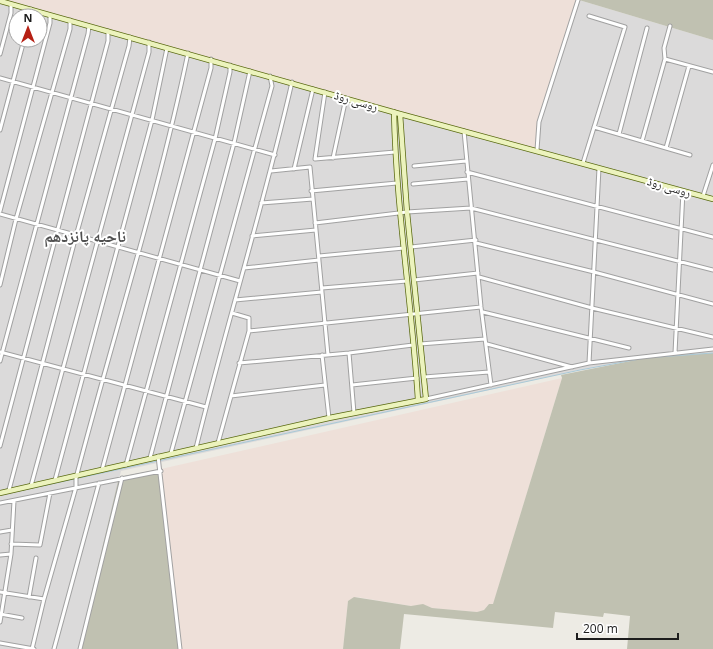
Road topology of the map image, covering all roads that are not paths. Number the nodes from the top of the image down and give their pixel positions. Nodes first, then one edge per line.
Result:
1 (578, 0) edge
2 (0, 1) edge
3 (11, 4) junction
4 (27, 8) edge
5 (50, 15) joint
6 (589, 16) dead end
7 (70, 20) junction
8 (88, 26) junction
9 (670, 26) dead end
10 (647, 28) dead end
11 (108, 31) junction
12 (130, 37) junction
13 (149, 42) junction
14 (22, 48) edge
15 (167, 48) junction
16 (188, 53) junction
17 (0, 54) edge
18 (211, 59) junction
19 (665, 59) junction
20 (230, 65) junction
21 (689, 66) junction
22 (250, 71) junction
23 (713, 72) edge
24 (270, 76) junction
25 (0, 78) edge
26 (13, 82) junction
27 (292, 82) junction
28 (32, 87) junction
29 (313, 89) junction
30 (52, 92) junction
31 (325, 92) junction
32 (71, 98) junction
33 (346, 98) junction
34 (91, 103) junction
35 (112, 109) junction
36 (394, 112) junction
37 (400, 114) junction
38 (131, 115) junction
39 (152, 120) junction
40 (173, 126) junction
41 (594, 127) junction
42 (0, 130) edge
43 (464, 131) junction
44 (194, 132) junction
45 (619, 134) junction
46 (215, 139) junction
47 (642, 141) junction
48 (234, 143) junction
49 (255, 148) junction
50 (666, 148) junction
51 (537, 150) junction
52 (395, 152) junction
53 (275, 155) junction
54 (690, 155) dead end
55 (333, 158) junction
56 (466, 161) junction
57 (583, 163) junction
58 (713, 165) edge
59 (414, 166) dead end
60 (600, 168) junction
61 (294, 169) junction
62 (270, 171) junction
63 (467, 172) junction
64 (468, 179) junction
65 (398, 183) junction
66 (413, 184) dead end
67 (312, 191) junction
68 (683, 191) junction
69 (703, 196) junction
70 (313, 199) junction
71 (713, 199) edge
72 (260, 203) junction
73 (597, 206) junction
74 (472, 208) junction
75 (0, 211) edge
76 (407, 212) junction
77 (401, 213) junction
78 (0, 214) edge
79 (16, 219) junction
80 (315, 222) junction
81 (37, 225) junction
82 (682, 229) junction
83 (56, 230) junction
84 (316, 230) junction
85 (76, 236) junction
86 (252, 236) junction
87 (713, 237) edge
88 (595, 239) junction
89 (97, 241) junction
90 (476, 242) junction
91 (117, 247) junction
92 (411, 247) junction
93 (404, 248) junction
94 (138, 253) junction
95 (158, 258) junction
96 (319, 258) junction
97 (681, 263) junction
98 (180, 264) junction
99 (244, 268) junction
100 (200, 270) junction
101 (713, 270) edge
102 (594, 272) junction
103 (478, 275) junction
104 (221, 276) junction
105 (414, 280) junction
106 (240, 281) junction
107 (407, 281) junction
108 (0, 285) edge
109 (322, 290) junction
110 (679, 296) junction
111 (235, 300) junction
112 (713, 304) edge
113 (481, 307) junction
114 (592, 308) junction
115 (418, 312) junction
116 (483, 312) junction
117 (232, 313) junction
118 (412, 314) junction
119 (325, 323) junction
120 (677, 328) junction
121 (249, 331) junction
122 (713, 337) edge
123 (486, 339) junction
124 (591, 339) junction
125 (420, 344) junction
126 (487, 344) junction
127 (413, 345) junction
128 (629, 348) dead end
129 (713, 349) edge
130 (1, 352) edge
131 (349, 353) junction
132 (675, 353) junction
133 (322, 355) junction
134 (328, 355) junction
135 (22, 358) junction
136 (0, 361) edge
137 (44, 363) junction
138 (239, 363) junction
139 (589, 363) junction
140 (574, 367) junction
141 (63, 369) junction
142 (489, 372) junction
143 (83, 374) junction
144 (424, 377) junction
145 (417, 378) junction
146 (102, 380) junction
147 (325, 385) junction
148 (352, 385) junction
149 (491, 385) junction
150 (125, 386) junction
151 (146, 392) junction
152 (230, 396) junction
153 (166, 397) junction
154 (426, 399) junction
155 (418, 400) junction
156 (186, 402) junction
157 (206, 407) junction
158 (354, 413) junction
159 (329, 418) junction
160 (218, 444) junction
161 (0, 446) edge
162 (196, 448) junction
163 (172, 453) junction
164 (150, 458) junction
165 (159, 458) junction
166 (126, 465) junction
167 (102, 470) junction
168 (161, 470) junction
169 (77, 478) junction
170 (122, 478) junction
171 (55, 480) junction
172 (99, 483) junction
173 (31, 486) junction
174 (76, 487) junction
175 (9, 490) junction
176 (0, 492) edge
177 (50, 493) junction
178 (14, 500) junction
179 (0, 503) edge
180 (12, 530) junction
181 (0, 532) edge
182 (11, 544) junction
183 (10, 554) junction
184 (0, 555) edge
185 (36, 558) dead end
186 (0, 592) edge
187 (6, 593) junction
188 (30, 597) junction
189 (44, 599) junction
190 (1, 615) edge
191 (22, 618) dead end
192 (0, 622) edge
193 (0, 643) edge
194 (33, 649) edge
195 (54, 649) edge
196 (80, 649) edge
197 (180, 649) edge

1 - 51 street
2 - 3 street, روسی روڈ
3 - 4 street, روسی روڈ
3 - 17 street
5 - 7 street, روسی روڈ
5 - 28 street
6 - 41 street
7 - 8 street, روسی روڈ
7 - 30 street
8 - 11 street, روسی روڈ
8 - 32 street
9 - 19 street
10 - 45 street
11 - 12 street, روسی روڈ
11 - 34 street
12 - 13 street, روسی روڈ
12 - 35 street
13 - 15 street, روسی روڈ
13 - 38 street
14 - 26 street
15 - 16 street, روسی روڈ
15 - 39 street
16 - 18 street, روسی روڈ
16 - 40 street
18 - 20 street, روسی روڈ
18 - 44 street
19 - 21 street
19 - 47 street
20 - 22 street, روسی روڈ
20 - 46 street
21 - 23 street
21 - 50 street
22 - 24 street, روسی روڈ
22 - 48 street
24 - 27 street, روسی روڈ
24 - 49 street
25 - 26 street
26 - 28 street
26 - 42 street
27 - 29 street, روسی روڈ
27 - 53 street
28 - 30 street
28 - 75 street
29 - 31 street, روسی روڈ
29 - 61 street
30 - 32 street
30 - 79 street
31 - 33 street, روسی روڈ
31 - 55 street
32 - 34 street
32 - 81 street
33 - 36 street, روسی روڈ
33 - 55 street
34 - 35 street
34 - 83 street
35 - 38 street
35 - 85 street
36 - 37 street, روسی روڈ
36 - 52 street
37 - 43 street, روسی روڈ
37 - 76 street
38 - 39 street
38 - 89 street
39 - 40 street
39 - 91 street
40 - 44 street
40 - 94 street
41 - 45 street
41 - 57 street
43 - 51 street, روسی روڈ
43 - 56 street
44 - 46 street
44 - 95 street
45 - 47 street
46 - 48 street
46 - 98 street
47 - 50 street
48 - 49 street
48 - 100 street
49 - 53 street
49 - 104 street
50 - 54 street
51 - 57 street, روسی روڈ
52 - 55 street
52 - 65 street
53 - 62 street
56 - 59 street
56 - 63 street
57 - 60 street, روسی روڈ
58 - 69 street
60 - 68 street, روسی روڈ
60 - 73 street
61 - 62 street
61 - 67 street
62 - 72 street
63 - 64 street
63 - 73 street
64 - 66 street
64 - 74 street
65 - 67 street
65 - 77 street
67 - 70 street
68 - 69 street, روسی روڈ
68 - 82 street
69 - 71 street, روسی روڈ
70 - 72 street
70 - 80 street
72 - 86 street
73 - 82 street
73 - 88 street
74 - 76 street
74 - 88 street
74 - 90 street
76 - 77 street
76 - 92 street
77 - 80 street
77 - 93 street
78 - 79 street
79 - 81 street
79 - 108 street
80 - 84 street
81 - 83 street
81 - 130 street
82 - 87 street
82 - 97 street
83 - 85 street
83 - 135 street
84 - 86 street
84 - 96 street
85 - 89 street
85 - 137 street
86 - 99 street
88 - 97 street
88 - 102 street
89 - 91 street
89 - 141 street
90 - 92 street
90 - 102 street
90 - 103 street
91 - 94 street
91 - 143 street
92 - 105 street
93 - 96 street
93 - 107 street
94 - 95 street
94 - 146 street
95 - 98 street
95 - 150 street
96 - 99 street
96 - 109 street
97 - 101 street
97 - 110 street
98 - 100 street
98 - 151 street
99 - 106 street
100 - 104 street
100 - 153 street
102 - 110 street
102 - 114 street
103 - 105 street
103 - 113 street
103 - 114 street
104 - 106 street
104 - 156 street
105 - 115 street
106 - 111 street
107 - 109 street
107 - 118 street
109 - 111 street
109 - 119 street
110 - 112 street
110 - 120 street
111 - 117 street
113 - 115 street
113 - 116 street
114 - 120 street
114 - 124 street
115 - 118 street
115 - 125 street
116 - 123 street
116 - 124 street
117 - 121 street
117 - 157 street
118 - 119 street
118 - 127 street
119 - 121 street
119 - 134 street
120 - 122 street
120 - 132 street
121 - 138 street
123 - 125 street
123 - 126 street
124 - 128 street
124 - 139 street
125 - 144 street
126 - 140 street
126 - 142 street
127 - 131 street
127 - 145 street
129 - 132 street
130 - 135 street
130 - 136 street
131 - 134 street
131 - 148 street
132 - 139 street
133 - 134 street
133 - 138 street
133 - 147 street
135 - 137 street
135 - 161 street
137 - 141 street
137 - 175 street
138 - 152 street
139 - 140 street
140 - 149 street
141 - 143 street
141 - 173 street
142 - 144 street
142 - 149 street
143 - 146 street
143 - 171 street
144 - 154 street
145 - 148 street
145 - 155 street
146 - 150 street
146 - 169 street
147 - 152 street
147 - 159 street
148 - 158 street
149 - 154 street
150 - 151 street
150 - 167 street
151 - 153 street
151 - 166 street
152 - 160 street
153 - 156 street
153 - 164 street
154 - 155 street
155 - 158 street
156 - 157 street
156 - 163 street
157 - 162 street
158 - 159 street
159 - 160 street
160 - 162 street
162 - 163 street
163 - 165 street
164 - 165 street
164 - 166 street
165 - 168 street
166 - 167 street
167 - 169 street
168 - 170 street
168 - 197 street
169 - 171 street
169 - 174 street
170 - 172 street
170 - 196 street
171 - 173 street
172 - 174 street
172 - 195 street
173 - 175 street
174 - 177 street
174 - 189 street
175 - 176 street
177 - 178 street
177 - 182 street
178 - 179 street
178 - 180 street
180 - 181 street
180 - 182 street
182 - 183 street
183 - 184 street
183 - 187 street
185 - 188 street
186 - 187 street
187 - 188 street
187 - 190 street
188 - 189 street
189 - 194 street
190 - 191 street
190 - 192 street
193 - 194 street

